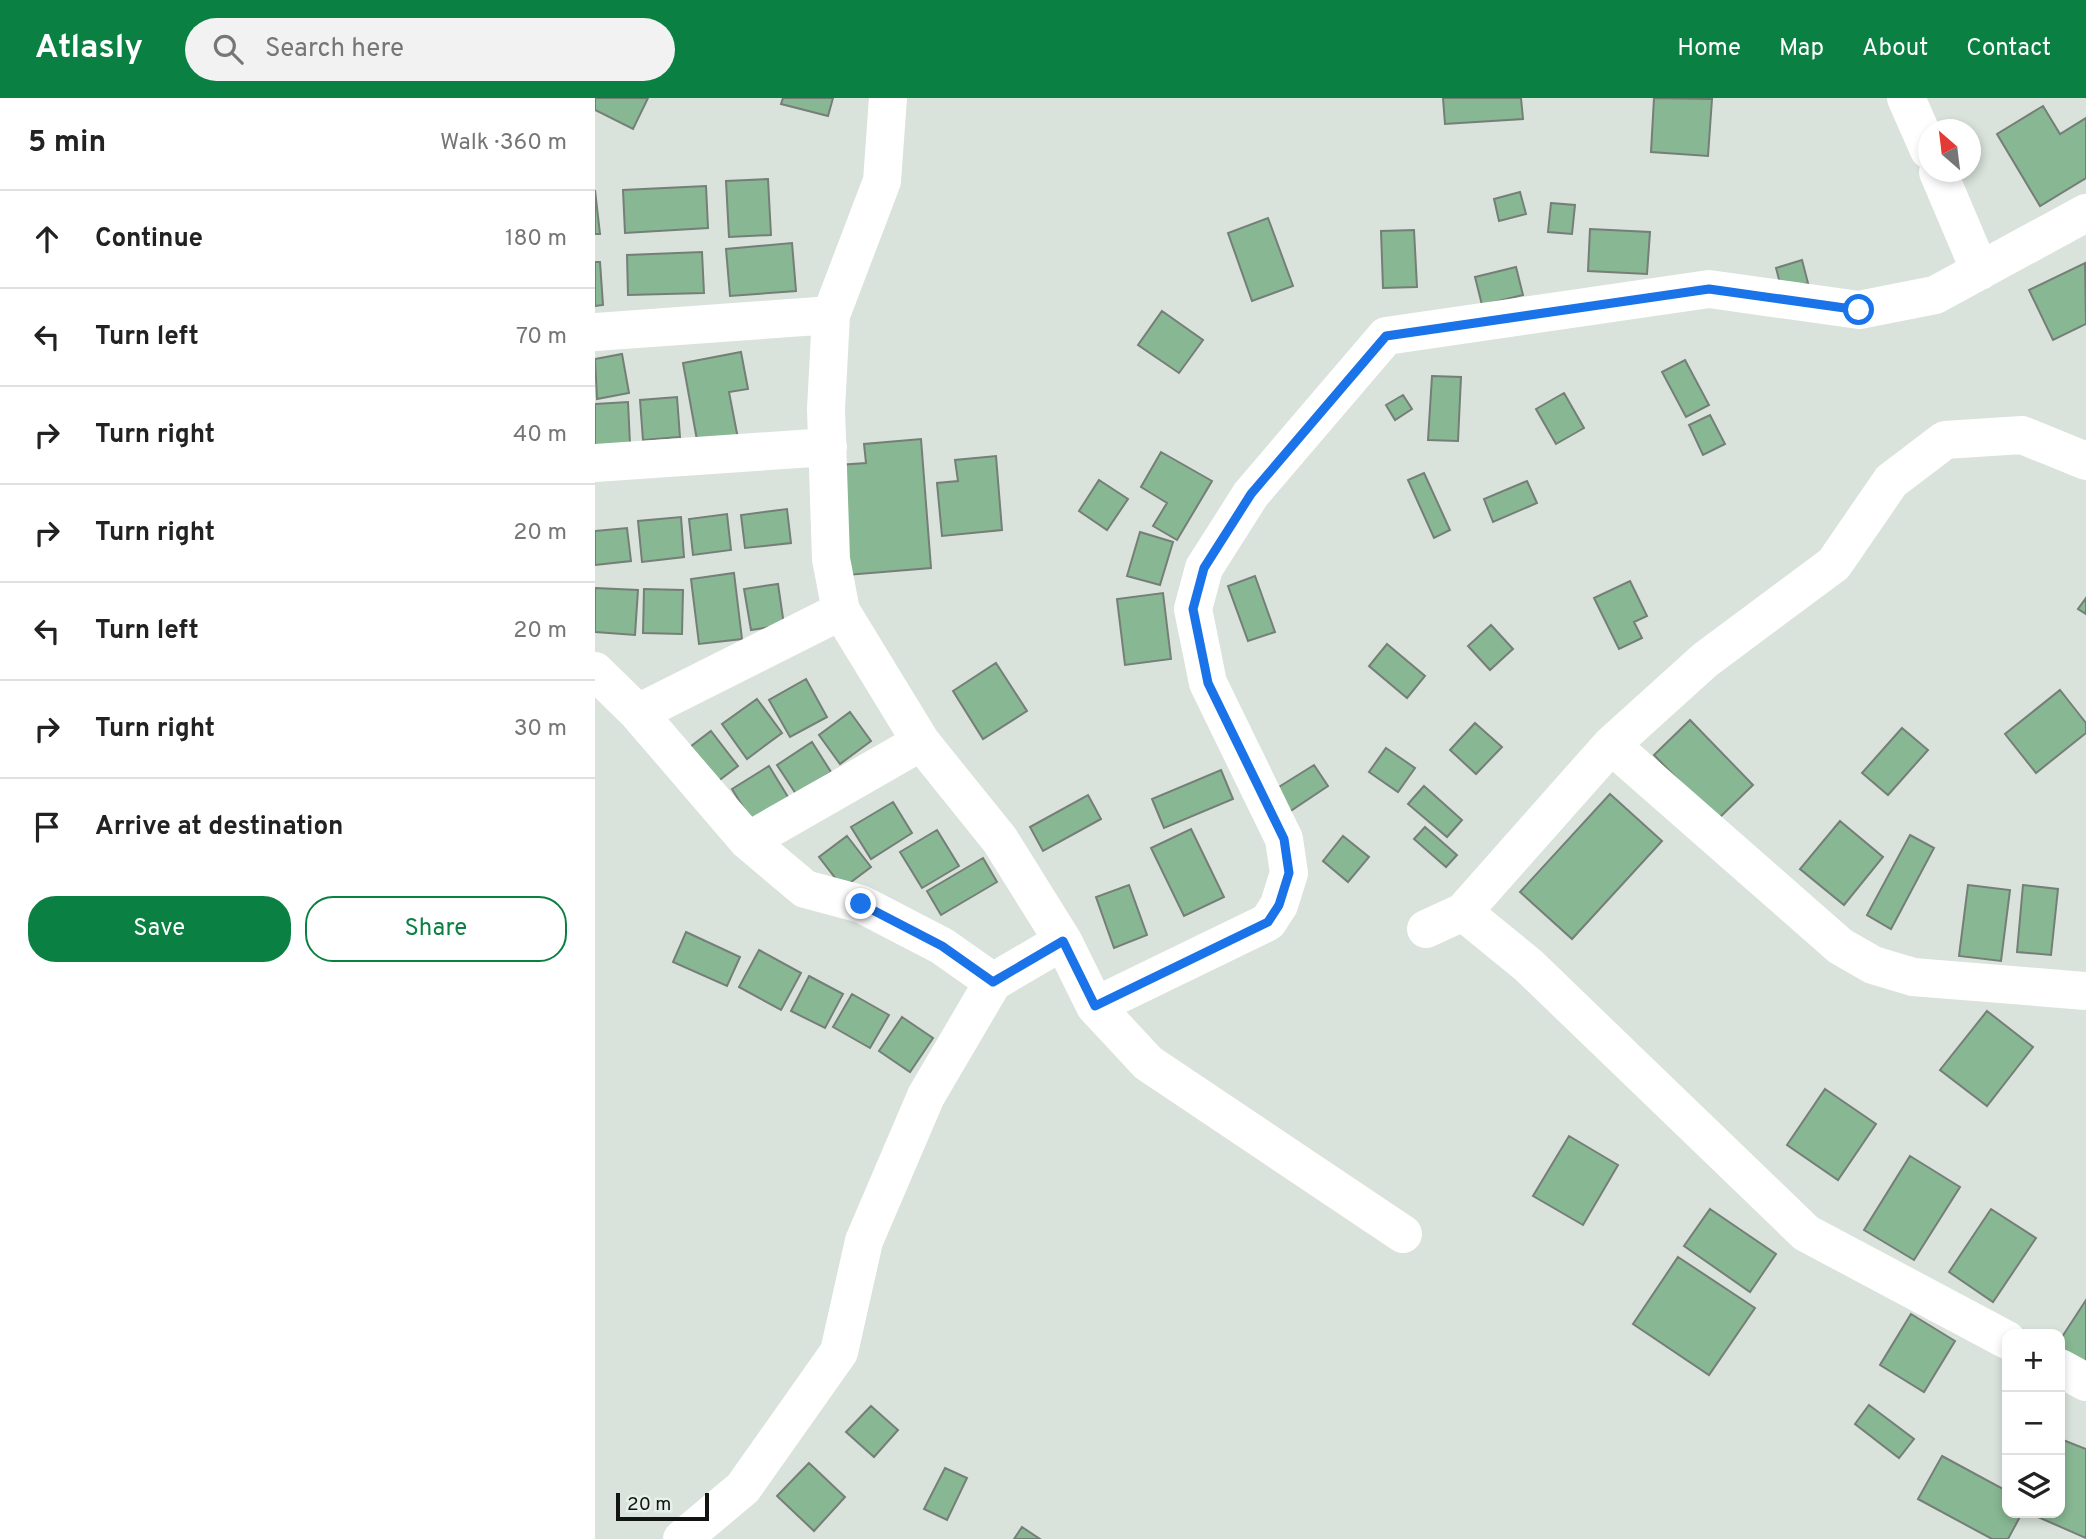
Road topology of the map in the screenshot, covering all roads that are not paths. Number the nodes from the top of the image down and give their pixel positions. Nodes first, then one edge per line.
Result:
1 (888, 98) edge
2 (1906, 98) edge
3 (1918, 125) edge
4 (1942, 182) edge
5 (2086, 213) edge
6 (1980, 271) junction
7 (831, 315) junction
8 (595, 332) edge
9 (828, 447) junction
10 (2086, 461) edge
11 (595, 463) edge
12 (841, 611) junction
13 (595, 671) edge
14 (638, 713) junction
15 (921, 742) junction
16 (1611, 746) junction
17 (748, 841) junction
18 (1463, 912) junction
19 (1426, 929) dead end
20 (1063, 941) junction
21 (993, 982) junction
22 (2086, 991) edge
23 (1095, 1006) junction
24 (1403, 1234) dead end
25 (2002, 1337) edge
26 (2065, 1371) edge
27 (2086, 1382) edge
28 (682, 1539) edge

1 - 7 street
2 - 3 street
4 - 6 street
5 - 6 street
6 - 23 street
7 - 8 street
7 - 9 street
9 - 11 street
9 - 12 street
10 - 16 street
12 - 14 street
12 - 15 street
13 - 14 street
14 - 17 street
15 - 17 street
15 - 20 street
16 - 18 street
16 - 22 street
17 - 21 street
18 - 19 street
18 - 25 street
20 - 21 street
20 - 23 street
21 - 28 street
23 - 24 street
26 - 27 street

